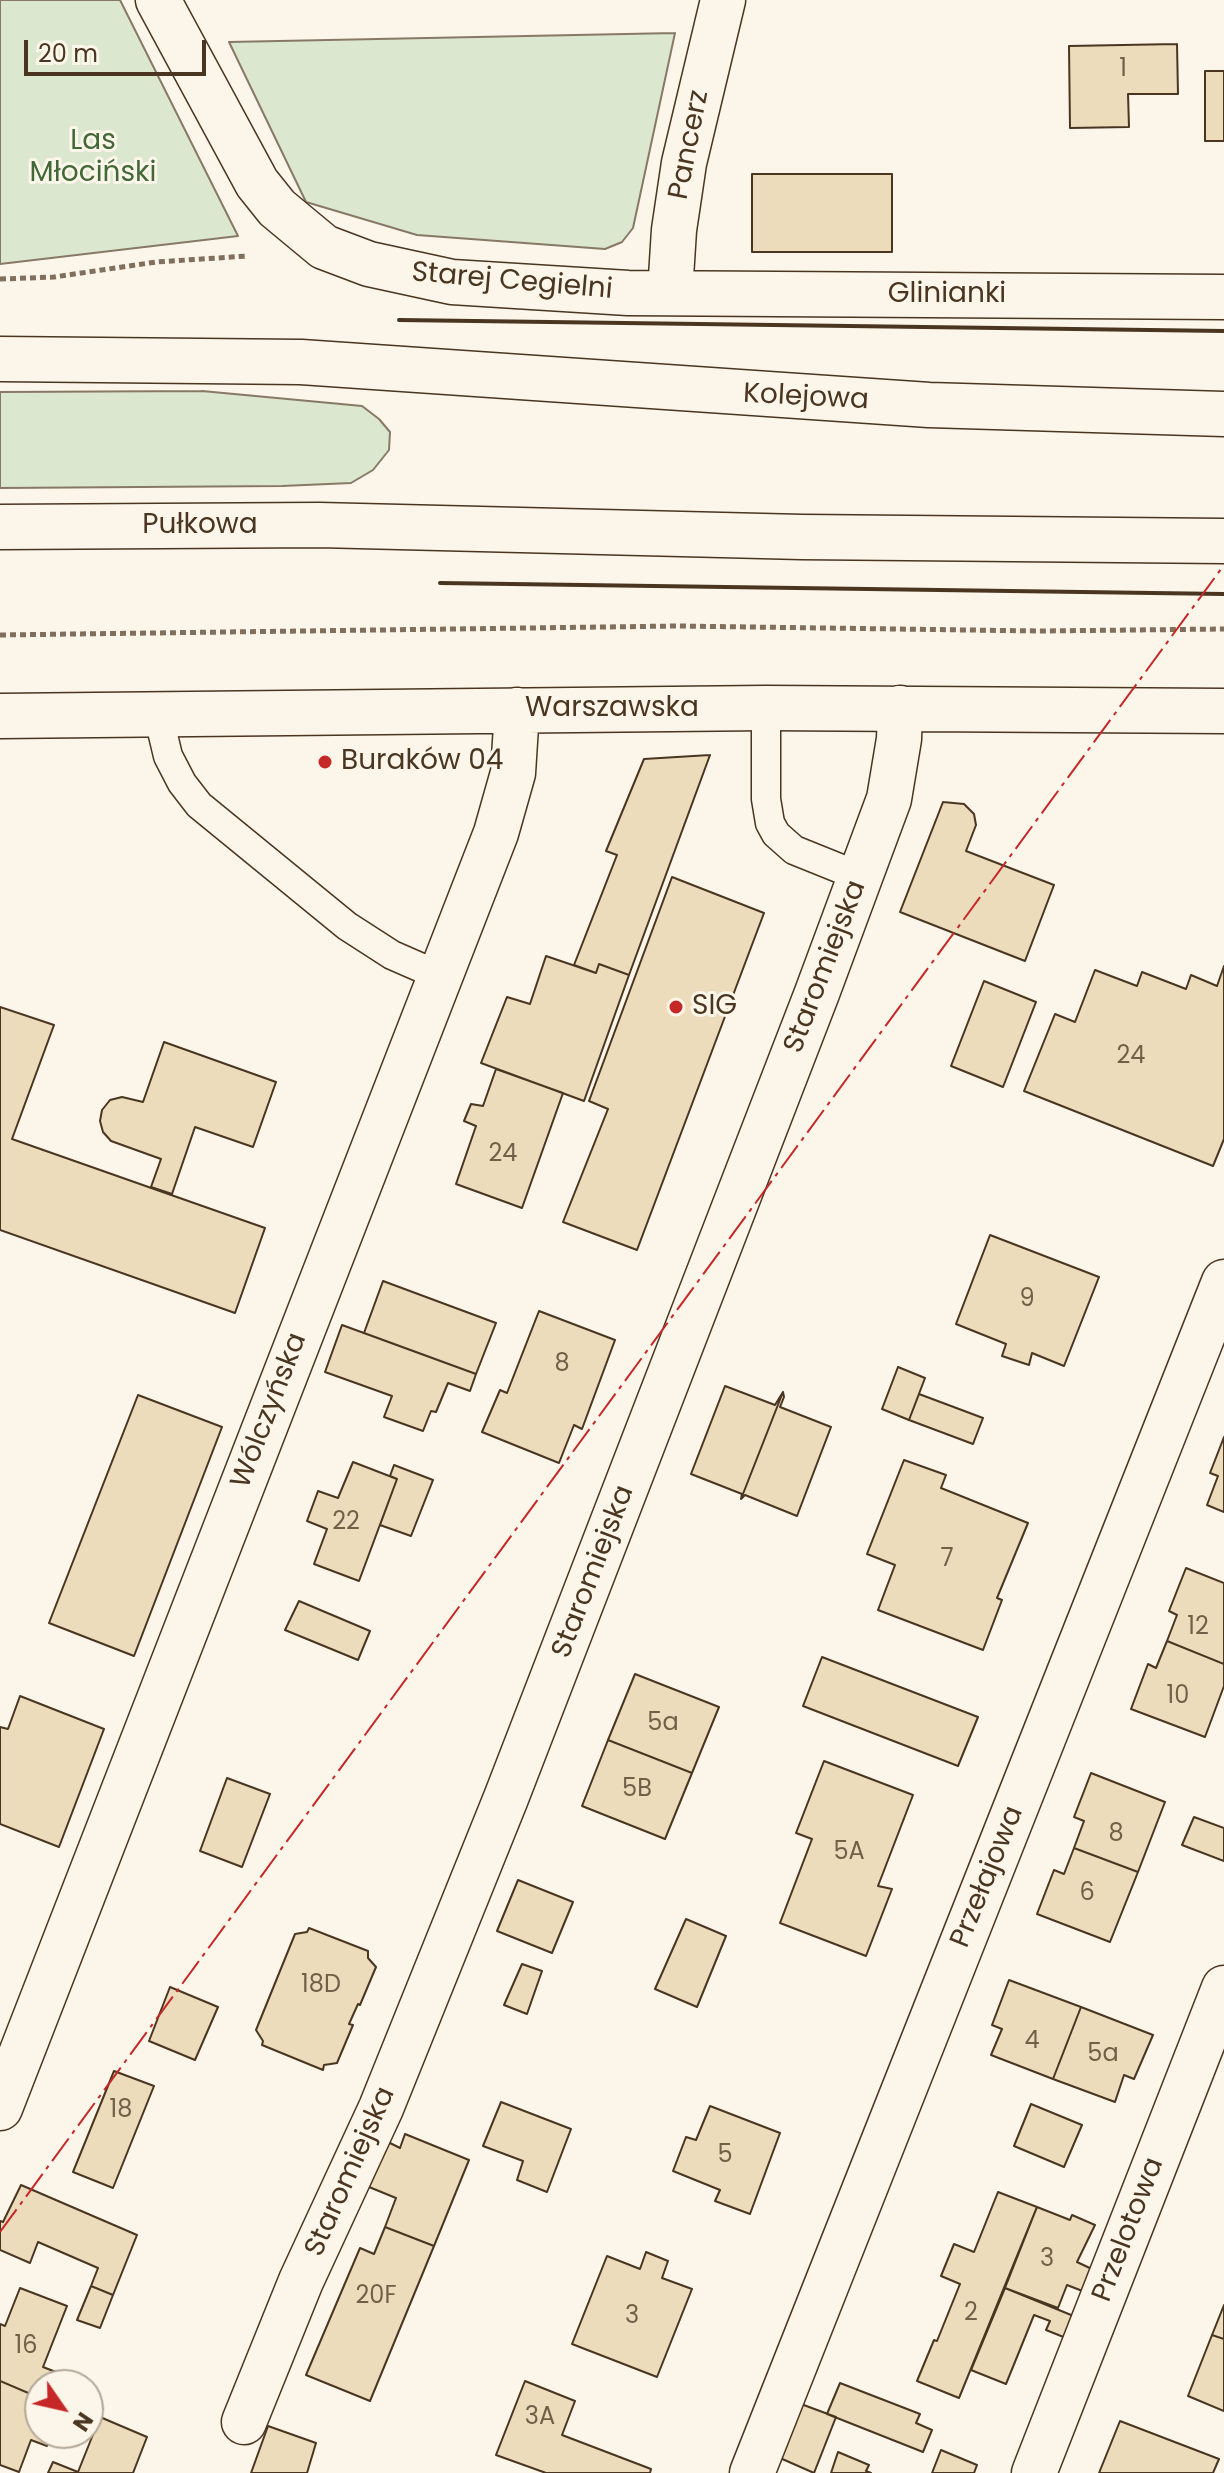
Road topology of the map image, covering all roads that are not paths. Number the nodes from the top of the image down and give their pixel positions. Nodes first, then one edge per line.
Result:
1 (158, 0) edge
2 (723, 0) edge
3 (670, 293) junction
4 (1224, 297) edge
5 (0, 359) edge
6 (1224, 414) edge
7 (0, 527) edge
8 (1224, 541) edge
9 (766, 708) junction
10 (900, 708) junction
11 (517, 710) junction
12 (1224, 711) edge
13 (158, 714) junction
14 (0, 716) edge
15 (861, 877) junction
16 (440, 976) junction
17 (1224, 1282) edge
18 (1224, 1988) edge
19 (0, 2108) edge
20 (244, 2422) dead end
21 (752, 2473) edge
22 (1034, 2473) edge

1 - 3 main road, Starej Cegielni
2 - 3 main road, Pancerz
3 - 4 main road, Glinianki
5 - 6 main road, Kolejowa
7 - 8 main road, Pułkowa
9 - 10 main road, Warszawska
9 - 11 main road, Warszawska
9 - 15 lane
10 - 12 main road, Warszawska
10 - 15 main road, Staromiejska
11 - 13 main road, Warszawska
11 - 16 main road, Wólczyńska
13 - 14 main road, Warszawska
13 - 16 lane
15 - 20 main road, Staromiejska
16 - 19 main road, Wólczyńska
17 - 21 main road, Przełajowa
18 - 22 main road, Przelotowa

